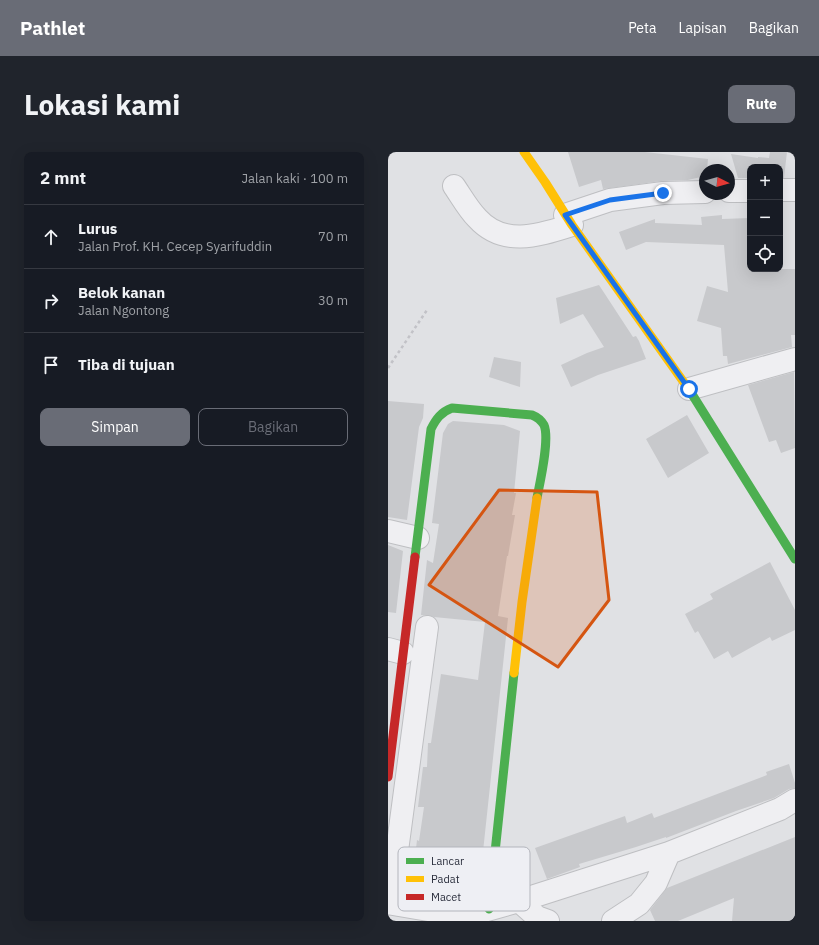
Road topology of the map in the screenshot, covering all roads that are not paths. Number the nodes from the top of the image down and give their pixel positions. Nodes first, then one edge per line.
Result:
1 (524, 152) edge
2 (454, 186) dead end
3 (747, 190) edge
4 (783, 190) edge
5 (795, 190) edge
6 (735, 191) edge
7 (699, 192) edge
8 (569, 220) junction
9 (795, 359) edge
10 (689, 389) junction
11 (388, 531) edge
12 (418, 538) junction
13 (795, 558) edge
14 (427, 627) dead end
15 (396, 651) edge
16 (388, 777) edge
17 (790, 805) edge
18 (496, 847) edge
19 (669, 853) junction
20 (530, 897) edge
21 (389, 903) edge
22 (435, 911) edge
23 (483, 911) edge
24 (530, 911) edge
25 (548, 921) edge
26 (613, 921) edge

1 - 8 street
2 - 8 street
3 - 6 street
4 - 5 street
7 - 8 street
8 - 10 street
9 - 10 street
10 - 13 street
11 - 12 street
12 - 15 street
12 - 18 street
14 - 21 street
15 - 16 street
17 - 19 street
19 - 20 street
19 - 26 street
22 - 23 street
24 - 25 street

